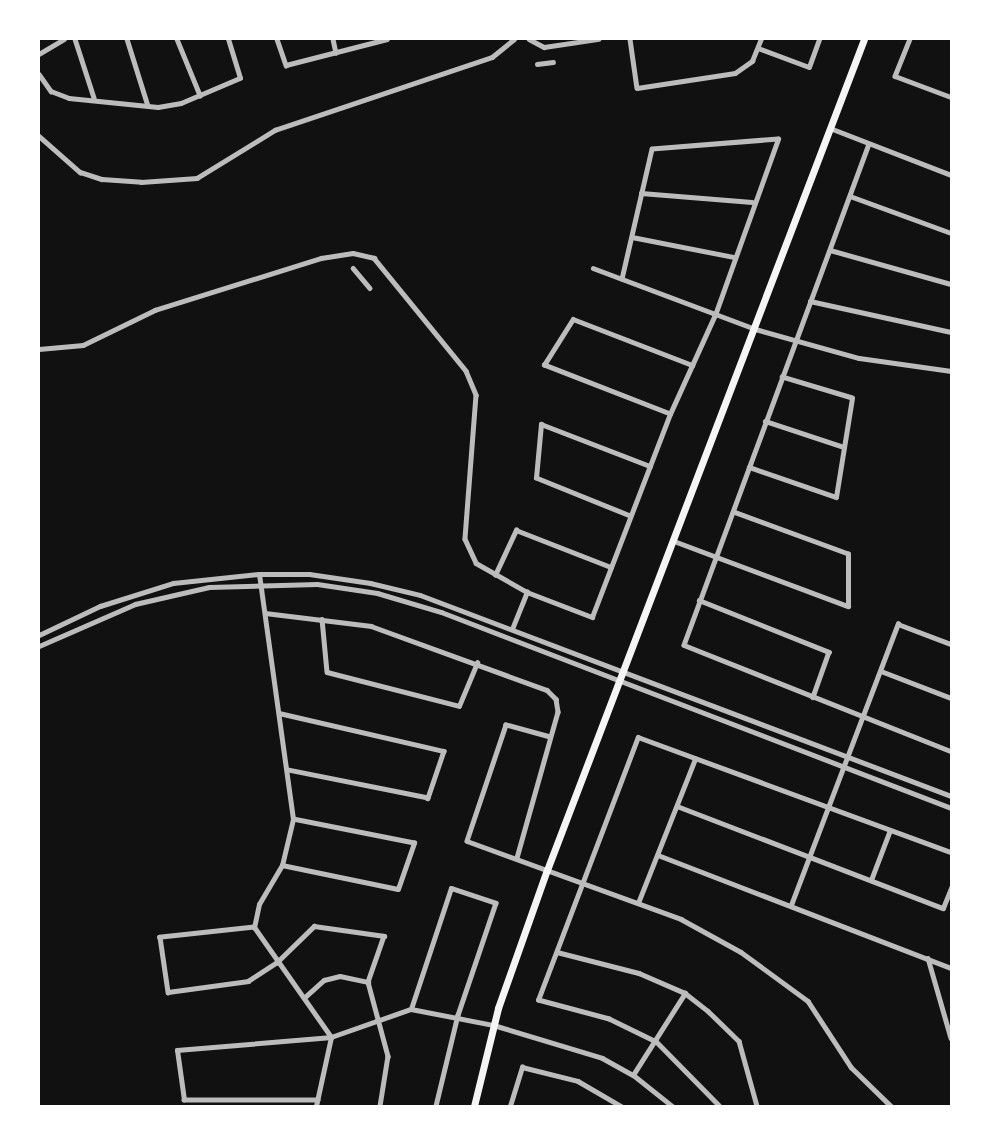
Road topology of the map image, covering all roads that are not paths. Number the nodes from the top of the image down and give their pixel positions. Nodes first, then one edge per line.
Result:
1 (64, 39) edge
2 (75, 39) edge
3 (127, 39) edge
4 (177, 39) edge
5 (228, 39) edge
6 (277, 39) edge
7 (333, 39) edge
8 (387, 39) edge
9 (514, 39) edge
10 (529, 39) edge
11 (598, 39) edge
12 (630, 39) edge
13 (761, 39) edge
14 (819, 39) edge
15 (864, 39) edge
16 (910, 39) edge
17 (582, 40) edge
18 (758, 48) junction
19 (336, 53) junction
20 (39, 54) edge
21 (553, 62) dead end
22 (537, 64) dead end
23 (39, 74) edge
24 (200, 95) junction
25 (951, 96) edge
26 (94, 98) junction
27 (148, 106) junction
28 (830, 128) junction
29 (39, 136) edge
30 (869, 144) junction
31 (951, 175) edge
32 (641, 193) junction
33 (850, 196) junction
34 (752, 202) junction
35 (951, 233) edge
36 (632, 236) junction
37 (830, 250) junction
38 (734, 257) junction
39 (353, 268) dead end
40 (593, 268) dead end
41 (622, 279) junction
42 (951, 284) edge
43 (370, 288) dead end
44 (810, 301) junction
45 (715, 315) junction
46 (755, 329) junction
47 (951, 332) edge
48 (795, 341) junction
49 (39, 349) edge
50 (692, 366) junction
51 (951, 371) edge
52 (782, 377) junction
53 (670, 414) junction
54 (765, 421) junction
55 (844, 447) junction
56 (650, 466) junction
57 (749, 467) junction
58 (733, 512) junction
59 (630, 516) junction
60 (674, 540) junction
61 (716, 555) junction
62 (611, 567) junction
63 (259, 574) junction
64 (495, 575) junction
65 (260, 583) junction
66 (527, 592) junction
67 (698, 600) junction
68 (265, 613) junction
69 (322, 620) junction
70 (512, 629) junction
71 (39, 635) edge
72 (951, 644) edge
73 (39, 646) edge
74 (477, 663) junction
75 (881, 671) junction
76 (623, 673) junction
77 (620, 681) junction
78 (814, 698) junction
79 (951, 698) edge
80 (279, 714) junction
81 (862, 717) junction
82 (550, 737) junction
83 (951, 751) edge
84 (847, 756) junction
85 (695, 759) junction
86 (843, 766) junction
87 (288, 770) junction
88 (951, 796) edge
89 (676, 806) junction
90 (827, 808) junction
91 (951, 808) edge
92 (294, 819) junction
93 (890, 830) junction
94 (951, 852) edge
95 (658, 855) junction
96 (810, 856) junction
97 (517, 858) junction
98 (282, 865) junction
99 (547, 870) junction
100 (871, 880) junction
101 (582, 883) junction
102 (951, 888) edge
103 (638, 903) junction
104 (791, 905) junction
105 (254, 927) junction
106 (557, 952) junction
107 (928, 958) junction
108 (276, 963) junction
109 (951, 968) edge
110 (368, 982) junction
111 (684, 994) junction
112 (305, 997) junction
113 (411, 1009) junction
114 (458, 1015) junction
115 (378, 1018) junction
116 (493, 1025) junction
117 (331, 1037) junction
118 (951, 1038) edge
119 (656, 1042) junction
120 (633, 1075) junction
121 (318, 1100) junction
122 (316, 1106) edge
123 (380, 1106) edge
124 (436, 1106) edge
125 (474, 1106) edge
126 (510, 1106) edge
127 (621, 1106) edge
128 (672, 1106) edge
129 (719, 1106) edge
130 (757, 1106) edge
131 (891, 1106) edge

1 - 20 street
2 - 26 street
3 - 27 street
4 - 24 street
5 - 24 street
6 - 19 street
7 - 19 street
8 - 19 street
9 - 29 street
10 - 17 street
11 - 17 street
12 - 18 street
13 - 18 street
14 - 18 street
15 - 28 main road
16 - 25 street
21 - 22 street
23 - 26 street
24 - 27 street
26 - 27 street
28 - 30 street
28 - 46 main road
30 - 31 street
30 - 33 street
32 - 34 street
32 - 34 street
32 - 36 street
33 - 35 street
33 - 37 street
34 - 38 street
36 - 38 street
36 - 41 street
37 - 42 street
37 - 44 street
38 - 45 street
39 - 43 street
40 - 41 street
41 - 45 street
44 - 47 street
44 - 48 street
45 - 46 street
45 - 50 street
46 - 48 street
46 - 60 main road
48 - 51 street
48 - 52 street
49 - 64 street
50 - 53 street
50 - 53 street
52 - 54 street
52 - 55 street
53 - 56 street
54 - 55 street
54 - 57 street
55 - 57 street
56 - 59 street
56 - 59 street
57 - 58 street
58 - 61 street
58 - 61 street
59 - 62 street
60 - 61 street
60 - 76 main road
61 - 67 street
62 - 64 street
62 - 66 street
63 - 65 street
63 - 70 street
63 - 71 street
64 - 66 street
65 - 68 street
65 - 73 street
65 - 77 street
66 - 70 street
67 - 78 street
67 - 78 street
68 - 69 street
68 - 80 street
69 - 74 street
69 - 74 street
70 - 76 street
72 - 75 street
74 - 82 street
75 - 79 street
75 - 81 street
76 - 77 main road
76 - 84 street
77 - 86 street
77 - 99 main road
78 - 81 street
80 - 87 street
80 - 87 street
81 - 83 street
81 - 84 street
82 - 97 street
82 - 97 street
84 - 86 street
84 - 88 street
85 - 89 street
85 - 90 street
85 - 101 street
86 - 90 street
86 - 91 street
87 - 92 street
89 - 95 street
89 - 96 street
90 - 93 street
90 - 96 street
92 - 98 street
92 - 98 street
93 - 94 street
93 - 100 street
95 - 103 street
95 - 104 street
96 - 100 street
96 - 104 street
97 - 99 street
98 - 105 street
99 - 101 street
99 - 116 main road
100 - 102 street
101 - 103 street
101 - 106 street
103 - 131 street
104 - 107 street
105 - 108 street
105 - 108 street
106 - 111 street
106 - 119 street
107 - 109 street
107 - 118 street
108 - 110 street
108 - 112 street
110 - 112 street
110 - 115 street
111 - 119 street
111 - 130 street
112 - 117 street
113 - 114 street
113 - 114 street
113 - 115 street
114 - 116 street
114 - 124 street
115 - 117 street
115 - 123 street
116 - 120 street
116 - 125 main road
117 - 121 street
117 - 121 street
119 - 120 street
119 - 129 street
120 - 128 street
121 - 122 street
126 - 127 street

